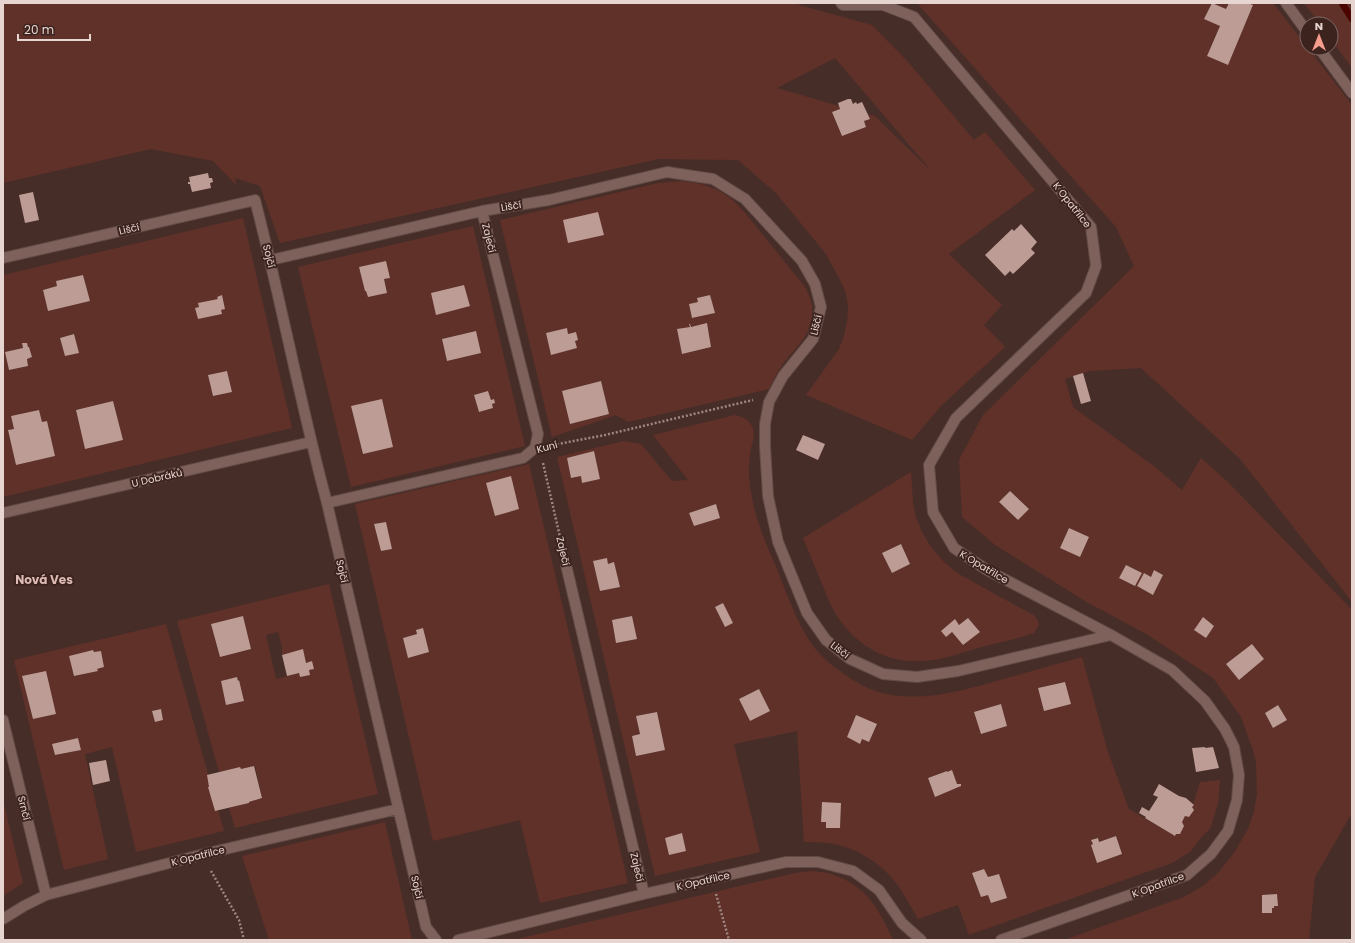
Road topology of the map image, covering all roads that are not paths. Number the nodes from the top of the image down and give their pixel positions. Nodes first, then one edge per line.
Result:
1 (841, 3) edge
2 (1286, 3) edge
3 (1299, 21) edge
4 (1325, 56) edge
5 (1352, 93) edge
6 (255, 200) joint
7 (482, 211) junction
8 (3, 258) edge
9 (271, 260) junction
10 (311, 442) junction
11 (535, 448) joint
12 (326, 503) junction
13 (3, 513) edge
14 (566, 566) road end
15 (1111, 635) junction
16 (3, 720) edge
17 (398, 809) junction
18 (644, 894) junction
19 (46, 896) junction
20 (3, 919) edge
21 (437, 940) edge
22 (458, 940) edge
23 (921, 940) edge
24 (1001, 940) edge

1 - 15 street, K Opatřilce
2 - 3 street
4 - 5 street
6 - 8 street, Liščí
6 - 9 street, Sojčí
7 - 9 street, Liščí
7 - 11 street, Zaječí
7 - 15 street, Liščí
9 - 10 street, Sojčí
10 - 12 street, Sojčí
10 - 13 street, U Dobráků
11 - 12 street, Kuní
12 - 17 street, Sojčí
14 - 18 street, Zaječí
15 - 24 street, K Opatřilce
16 - 19 street, Srnčí
17 - 19 street, K Opatřilce
17 - 21 street, Sojčí
18 - 22 street, K Opatřilce
18 - 23 street, K Opatřilce
19 - 20 street, K Opatřilce

